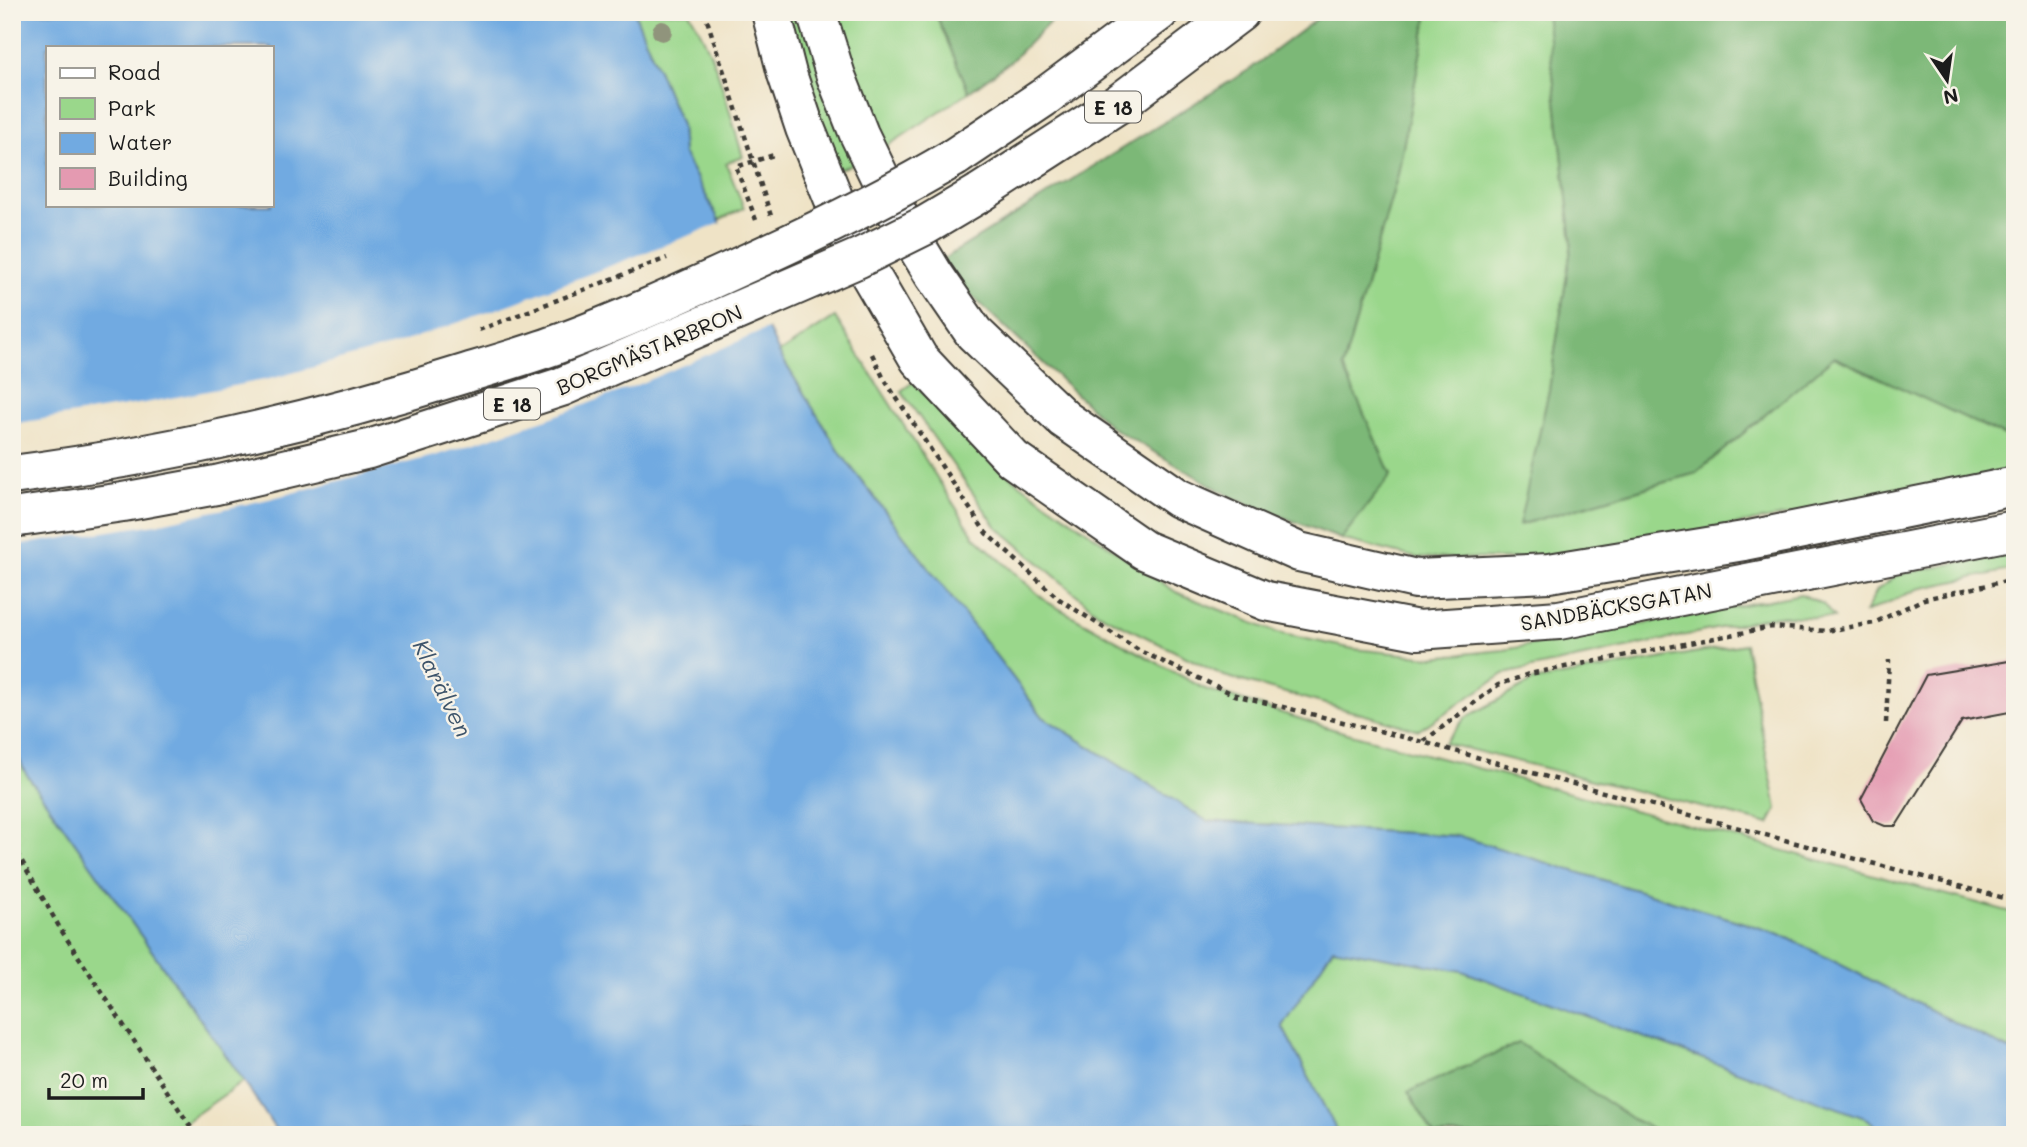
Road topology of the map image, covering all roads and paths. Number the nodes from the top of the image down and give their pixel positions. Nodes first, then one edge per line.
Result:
1 (702, 12) edge
2 (771, 12) edge
3 (816, 12) edge
4 (1159, 12) edge
5 (1240, 12) edge
6 (777, 154) dead end
7 (780, 212) dead end
8 (772, 216) junction
9 (757, 222) junction
10 (746, 226) dead end
11 (675, 255) dead end
12 (475, 331) dead end
13 (12, 475) edge
14 (2015, 486) edge
15 (12, 518) edge
16 (2015, 530) edge
17 (2015, 579) edge
18 (1889, 660) dead end
19 (1886, 723) dead end
20 (1423, 742) dead end
21 (12, 844) edge
22 (196, 1135) edge

1 - 8 path, bridge
2 - 16 main road, SANDBÄCKSGATAN
3 - 14 main road, SANDBÄCKSGATAN
4 - 13 main road, BORGMÄSTARBRON / E 18, bridge
5 - 15 main road, BORGMÄSTARBRON / E 18, bridge
6 - 9 path
7 - 8 path
8 - 9 path
9 - 10 path
11 - 12 path
17 - 20 path
18 - 19 path
21 - 22 path

